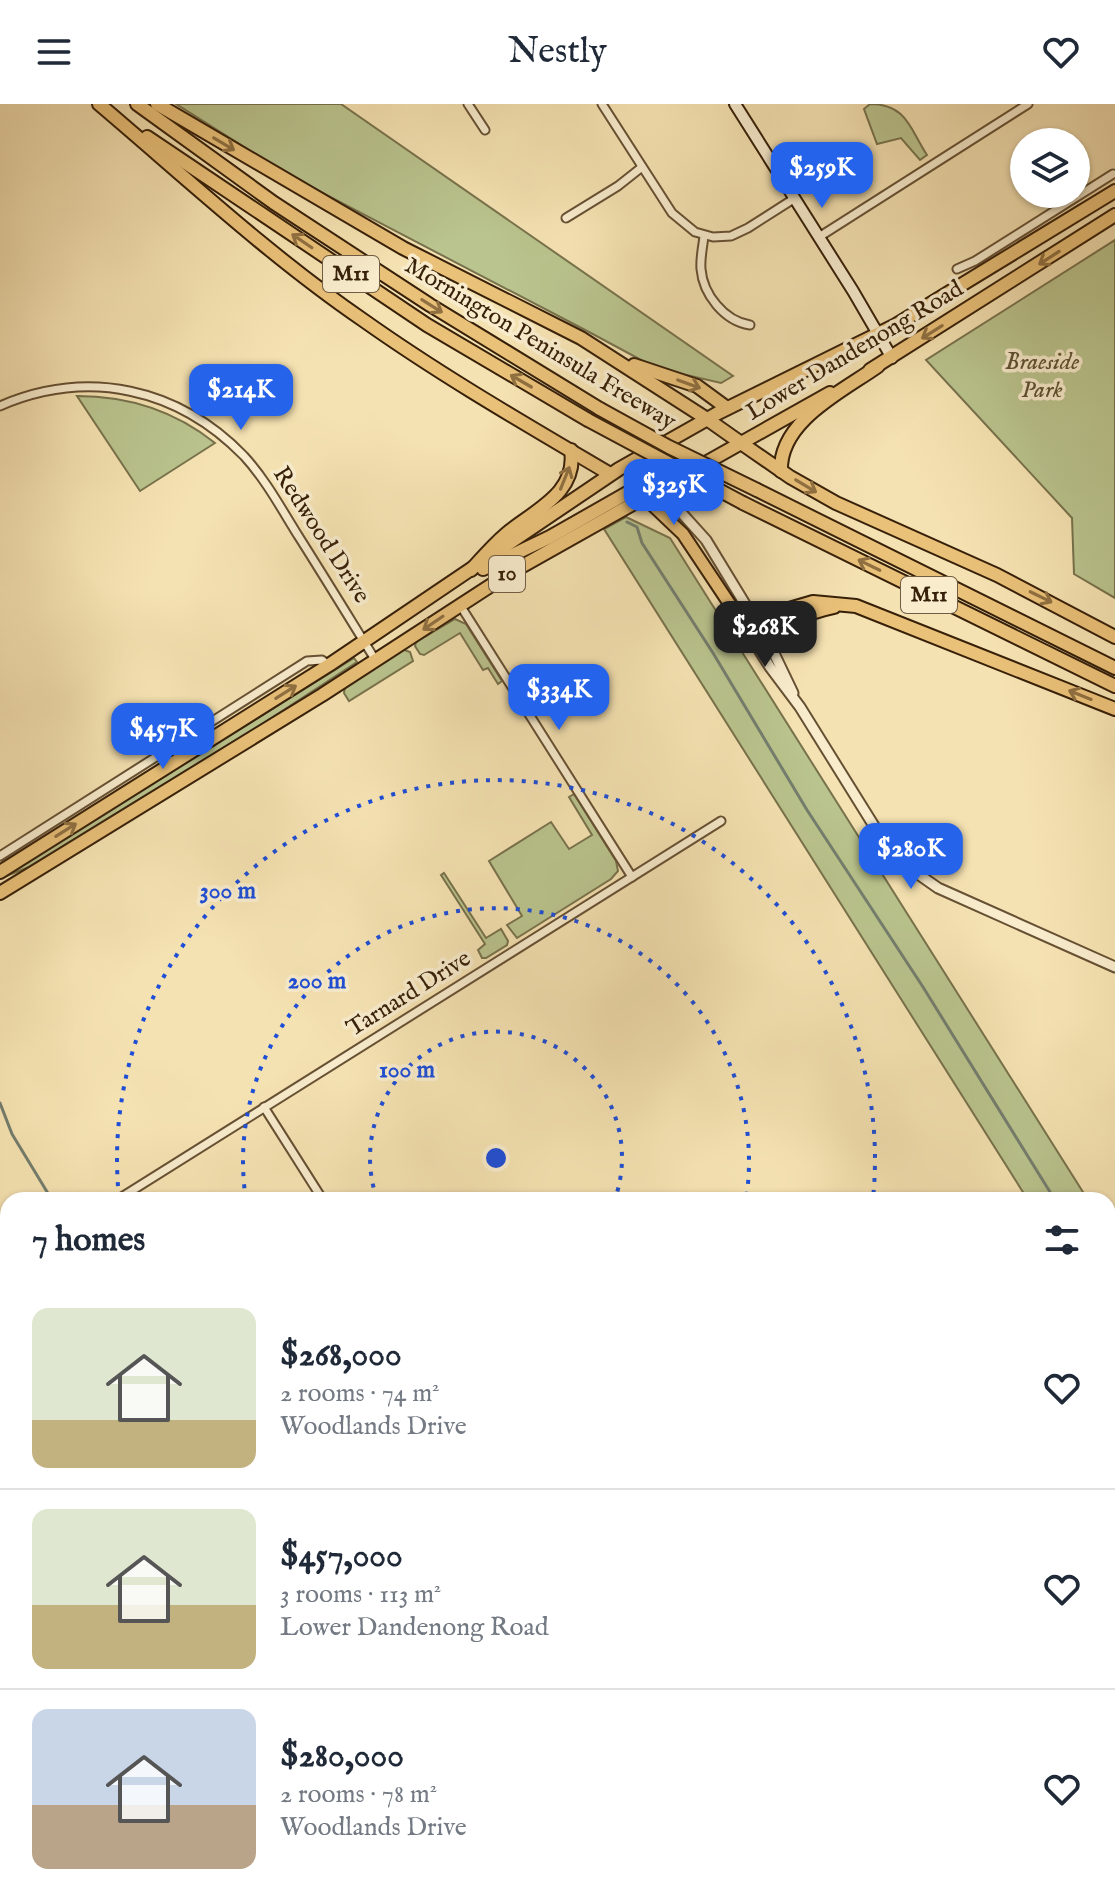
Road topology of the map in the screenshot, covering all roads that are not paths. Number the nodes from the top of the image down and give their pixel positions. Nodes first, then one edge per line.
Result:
1 (100, 104) edge
2 (137, 104) edge
3 (157, 104) edge
4 (468, 104) edge
5 (602, 104) edge
6 (735, 104) edge
7 (1028, 104) edge
8 (485, 130) dead end
9 (642, 167) junction
10 (1113, 174) dead end
11 (1097, 184) junction
12 (1115, 191) edge
13 (795, 198) junction
14 (1115, 215) edge
15 (566, 218) dead end
16 (704, 236) junction
17 (819, 237) junction
18 (978, 259) junction
19 (957, 269) dead end
20 (959, 288) junction
21 (750, 325) dead end
22 (879, 334) junction
23 (595, 347) junction
24 (892, 358) junction
25 (878, 366) junction
26 (0, 406) edge
27 (727, 408) junction
28 (707, 419) junction
29 (741, 443) junction
30 (571, 450) junction
31 (781, 471) junction
32 (610, 474) junction
33 (659, 488) junction
34 (639, 493) junction
35 (471, 570) junction
36 (452, 584) junction
37 (460, 605) junction
38 (849, 605) junction
39 (737, 615) junction
40 (755, 619) junction
41 (1115, 637) edge
42 (363, 640) junction
43 (770, 645) junction
44 (376, 661) junction
45 (329, 665) junction
46 (1115, 668) edge
47 (1115, 686) edge
48 (800, 707) junction
49 (1115, 709) edge
50 (721, 821) dead end
51 (0, 856) edge
52 (0, 872) edge
53 (632, 877) junction
54 (0, 893) edge
55 (1115, 967) edge
56 (264, 1107) junction
57 (130, 1192) edge
58 (318, 1192) edge

1 - 30 highway
47 -> 1 highway, Mornington Peninsula Freeway / M11, bridge
2 -> 46 highway, Mornington Peninsula Freeway / M11, bridge
3 -> 23 highway
4 - 8 street
5 - 9 street
6 - 13 main road
7 - 17 street
9 - 15 street
9 - 16 street
10 - 11 street, Lower Dandenong Road
11 - 12 street, Lower Dandenong Road
11 - 18 street, Lower Dandenong Road
12 - 20 highway, Lower Dandenong Road / 10
13 - 16 street
13 - 17 main road
14 -> 24 highway, Lower Dandenong Road
16 - 21 street
17 - 22 main road
18 - 19 street, Lower Dandenong Road
18 - 20 street, Lower Dandenong Road
20 - 22 highway, Lower Dandenong Road / 10
22 - 24 main road
22 - 27 highway, Lower Dandenong Road / 10
23 -> 27 highway
23 - 28 highway
24 - 25 highway, Lower Dandenong Road
25 - 29 highway, Lower Dandenong Road
25 - 31 highway
26 - 42 street, Redwood Drive
27 - 28 highway, Lower Dandenong Road / 10
28 - 29 highway
28 - 32 highway, Lower Dandenong Road / 10
29 - 31 highway
29 - 33 highway, Lower Dandenong Road
30 - 32 highway
35 -> 30 highway
31 -> 41 highway
32 - 34 highway
32 - 35 highway, Lower Dandenong Road / 10
33 - 34 highway
33 - 40 street
34 - 36 highway
34 - 37 highway, 10
34 - 39 main road
35 - 36 highway, Lower Dandenong Road / 10
36 - 42 highway, Lower Dandenong Road / 10
37 -> 44 highway, 10
37 - 53 street
38 - 40 highway
38 - 43 highway
49 -> 38 highway
39 - 40 main road
39 - 48 street
40 - 43 street
42 - 44 street, Redwood Drive
42 - 45 highway, Lower Dandenong Road / 10
43 - 48 street
44 - 54 highway, 10
45 - 51 street, Lower Dandenong Road
52 -> 45 highway, Lower Dandenong Road / 10
48 - 55 street
50 - 53 street, Tarnard Drive
53 - 56 street, Tarnard Drive
56 - 57 street, Tarnard Drive
56 - 58 street

